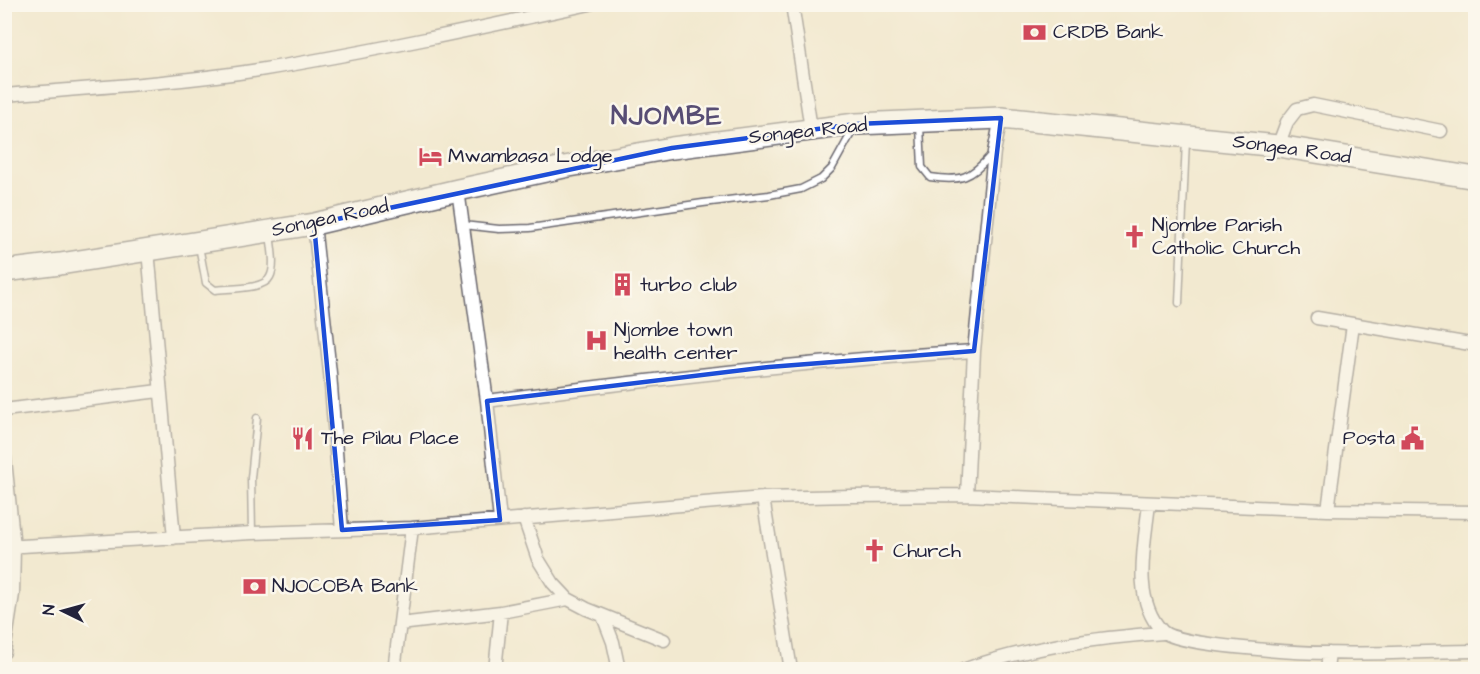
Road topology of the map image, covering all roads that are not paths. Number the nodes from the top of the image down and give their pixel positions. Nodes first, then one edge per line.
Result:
1 (590, 4) edge
2 (792, 4) edge
3 (4, 95) edge
4 (1001, 118) junction
5 (920, 121) junction
6 (856, 124) junction
7 (811, 129) junction
8 (1441, 131) dead end
9 (1186, 136) junction
10 (1278, 146) junction
11 (994, 152) junction
12 (1476, 178) edge
13 (458, 190) junction
14 (314, 224) junction
15 (462, 225) junction
16 (270, 231) junction
17 (199, 243) junction
18 (147, 250) junction
19 (4, 271) edge
20 (1179, 303) dead end
21 (1317, 318) dead end
22 (1353, 324) junction
23 (1476, 345) edge
24 (974, 351) junction
25 (159, 391) junction
26 (487, 401) junction
27 (4, 410) edge
28 (257, 418) dead end
29 (4, 450) edge
30 (968, 495) junction
31 (763, 498) junction
32 (1149, 503) junction
33 (1328, 510) junction
34 (1476, 512) edge
35 (524, 518) junction
36 (500, 520) junction
37 (412, 528) junction
38 (342, 530) junction
39 (252, 533) junction
40 (174, 538) junction
41 (9, 547) edge
42 (568, 599) junction
43 (501, 612) junction
44 (603, 616) junction
45 (400, 624) junction
46 (1163, 633) junction
47 (664, 640) dead end
48 (4, 651) edge
49 (1476, 651) edge
50 (1329, 654) junction
51 (1000, 664) edge
52 (394, 669) edge
53 (495, 669) edge
54 (619, 669) edge
55 (791, 669) edge
56 (963, 669) edge
57 (1327, 669) edge

1 - 3 street
2 - 7 street
4 - 5 highway, Songea Road
4 - 9 highway, Songea Road
4 - 11 street
5 - 6 highway, Songea Road
5 - 11 lane
6 - 7 highway, Songea Road
6 - 15 lane
7 - 13 highway, Songea Road
8 - 10 street
9 - 10 highway, Songea Road
9 - 20 lane
10 - 12 highway, Songea Road
11 - 24 street
13 - 14 highway, Songea Road
13 - 15 street
14 - 16 highway, Songea Road
14 - 38 street
15 - 26 street
16 - 17 highway, Songea Road
16 - 17 lane
17 - 18 highway, Songea Road
18 - 19 highway, Songea Road
18 - 25 street
21 - 22 street
22 - 23 street
22 - 33 street
24 - 26 street
24 - 30 street
25 - 27 street
25 - 40 street
26 - 36 street
28 - 39 lane
29 - 41 street
30 - 31 street
30 - 32 street
31 - 35 street
31 - 55 street
32 - 33 street
32 - 46 street
33 - 34 street
35 - 36 street
35 - 42 street
36 - 37 street
37 - 38 street
37 - 45 street
38 - 39 street
39 - 40 street
40 - 41 street
41 - 48 street
42 - 43 street
42 - 44 street
43 - 45 street
43 - 53 street
44 - 47 street
44 - 54 street
45 - 52 street
46 - 50 street
46 - 51 street
49 - 50 street
50 - 57 street
51 - 56 street

